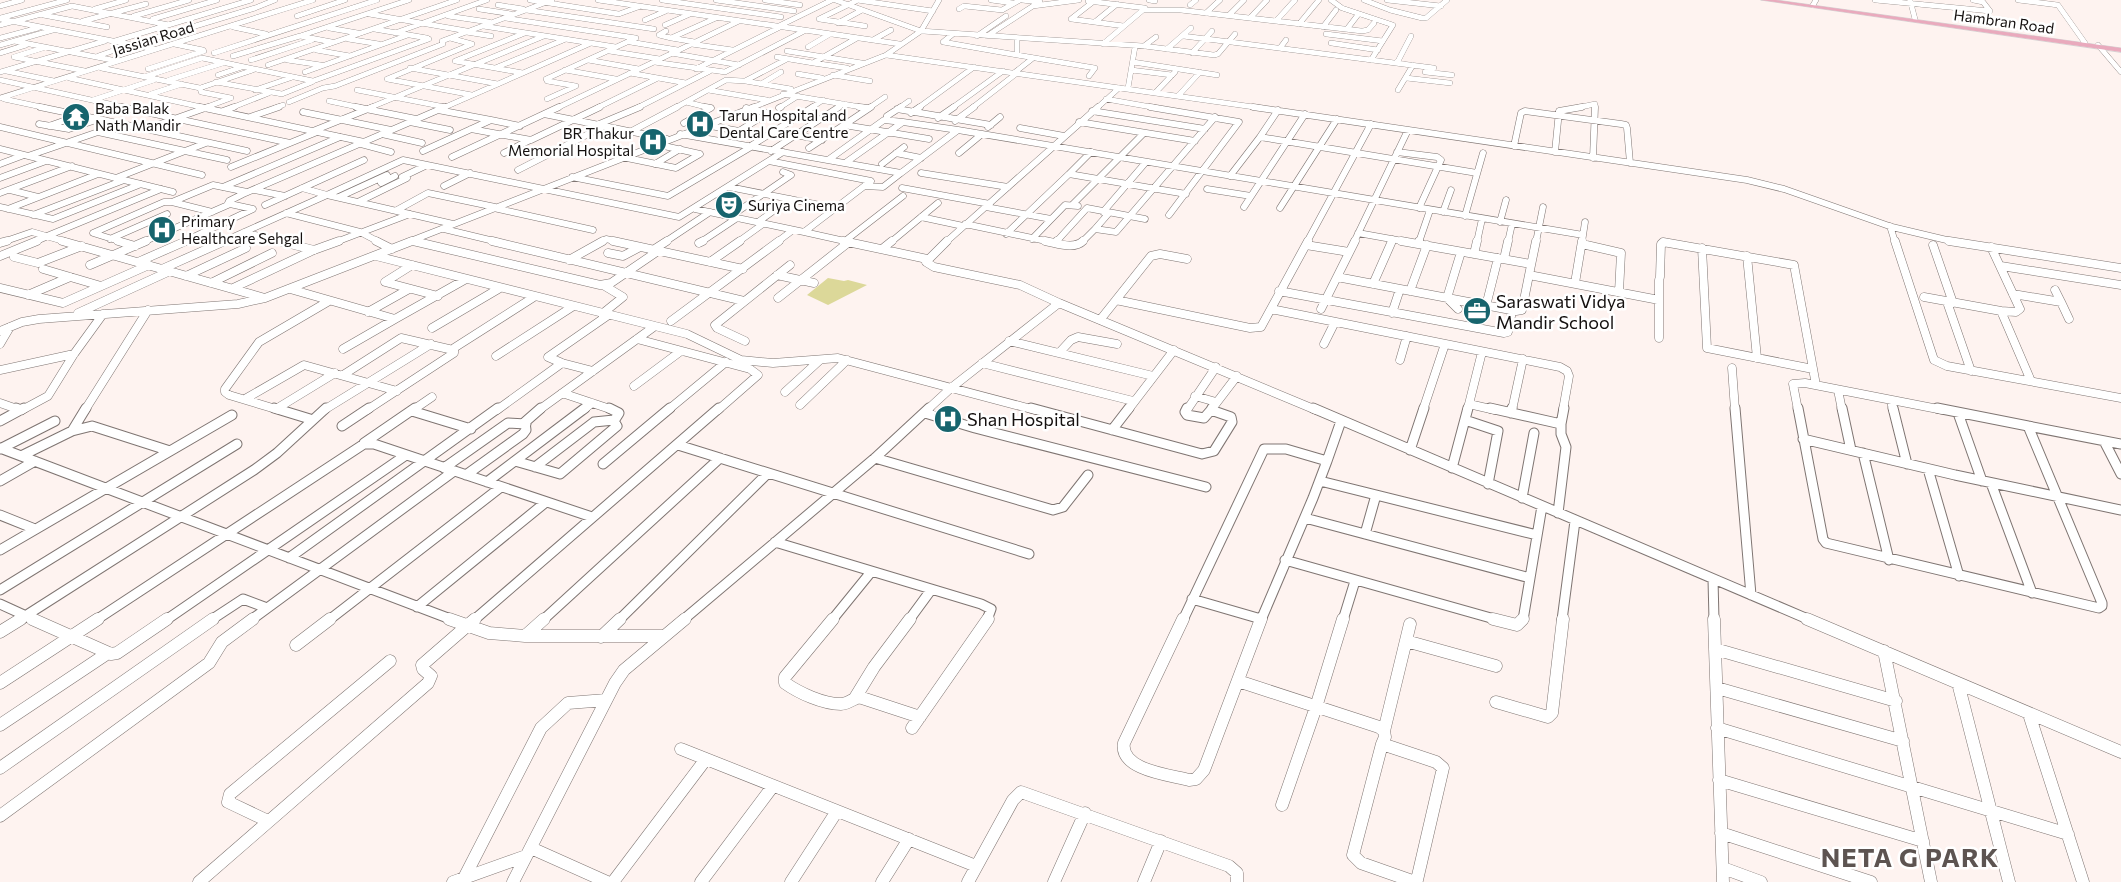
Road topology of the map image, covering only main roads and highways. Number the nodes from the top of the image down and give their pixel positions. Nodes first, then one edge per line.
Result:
1 (1764, 0) edge
2 (1780, 0) edge
3 (1772, 1) edge
4 (1815, 2) edge
5 (2099, 46) junction
6 (2121, 49) edge

1 - 3 main road, Hambran Road
2 - 4 main road, Hambran Road
3 - 5 main road, Hambran Road
4 - 5 main road, Hambran Road
5 - 6 main road, Hambran Road

